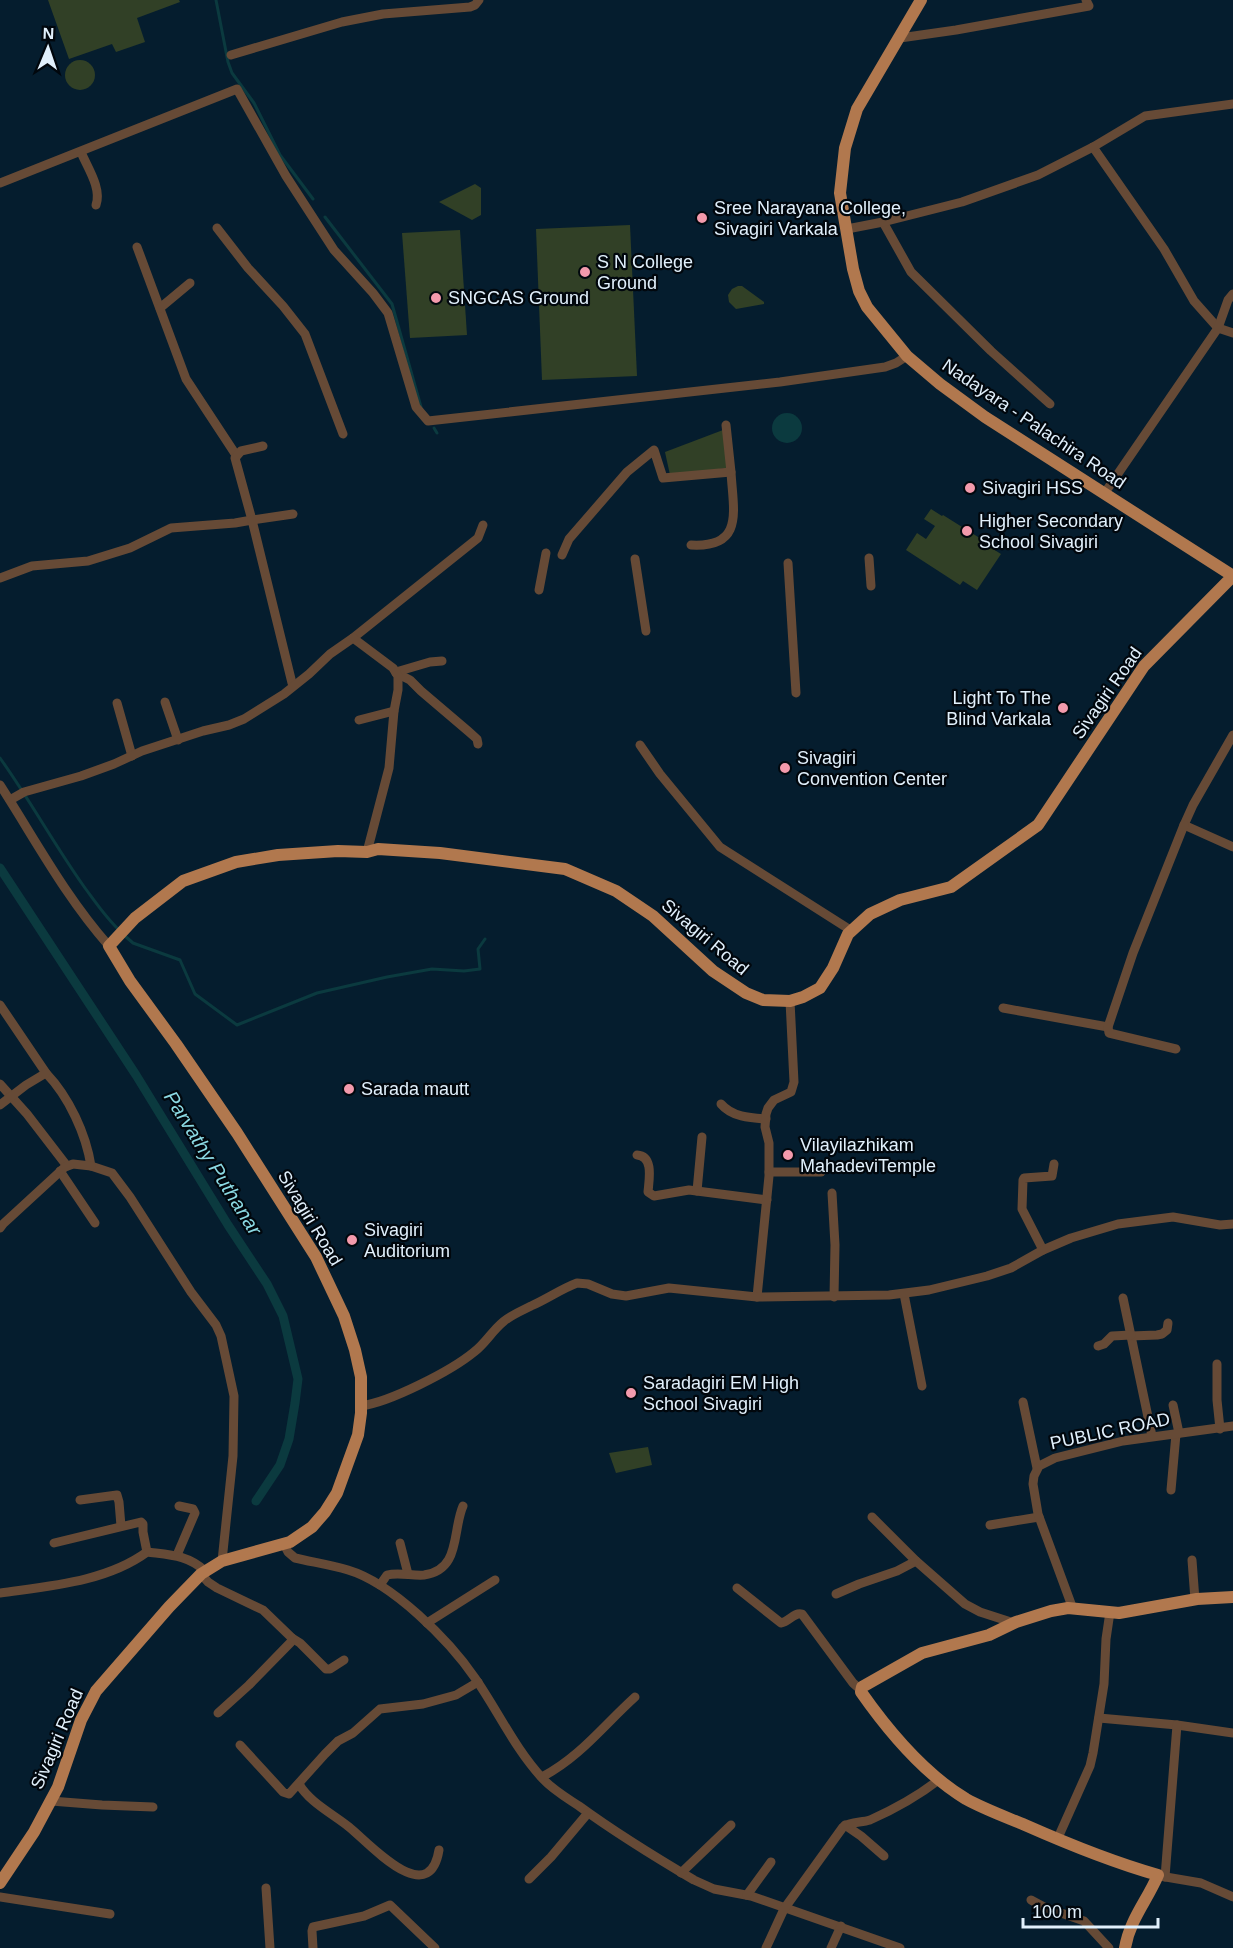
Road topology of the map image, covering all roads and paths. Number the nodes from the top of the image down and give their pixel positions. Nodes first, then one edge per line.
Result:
1 (479, 0) edge
2 (921, 0) edge
3 (1086, 0) edge
4 (900, 38) junction
5 (231, 55) dead end
6 (1233, 104) edge
7 (1093, 147) junction
8 (81, 152) junction
9 (0, 183) edge
10 (96, 205) dead end
11 (883, 222) junction
12 (217, 228) dead end
13 (848, 229) junction
14 (137, 247) dead end
15 (190, 283) dead end
16 (1233, 294) edge
17 (160, 308) junction
18 (1218, 328) junction
19 (1233, 333) edge
20 (907, 356) junction
21 (1050, 404) dead end
22 (726, 425) dead end
23 (343, 434) dead end
24 (263, 446) dead end
25 (236, 455) junction
26 (731, 472) junction
27 (1104, 494) junction
28 (293, 514) dead end
29 (252, 520) junction
30 (483, 525) dead end
31 (691, 544) dead end
32 (546, 554) dead end
33 (562, 555) dead end
34 (869, 558) dead end
35 (635, 559) dead end
36 (788, 563) dead end
37 (1233, 576) edge
38 (0, 578) edge
39 (871, 586) dead end
40 (539, 590) dead end
41 (646, 632) dead end
42 (353, 638) junction
43 (441, 661) dead end
44 (396, 672) junction
45 (292, 683) dead end
46 (796, 693) dead end
47 (165, 702) dead end
48 (117, 703) dead end
49 (394, 711) junction
50 (359, 720) dead end
51 (1233, 735) edge
52 (178, 740) junction
53 (478, 744) dead end
54 (640, 745) dead end
55 (132, 756) junction
56 (0, 785) edge
57 (10, 800) junction
58 (1184, 825) junction
59 (1233, 847) edge
60 (367, 852) junction
61 (852, 931) junction
62 (109, 946) junction
63 (790, 1001) junction
64 (0, 1005) edge
65 (1003, 1008) dead end
66 (1108, 1027) junction
67 (1176, 1049) dead end
68 (46, 1073) junction
69 (0, 1084) edge
70 (10, 1097) junction
71 (721, 1104) dead end
72 (0, 1105) edge
73 (766, 1119) junction
74 (702, 1137) dead end
75 (637, 1155) dead end
76 (1054, 1164) dead end
77 (91, 1166) junction
78 (64, 1168) junction
79 (769, 1172) junction
80 (821, 1172) dead end
81 (698, 1191) junction
82 (832, 1193) dead end
83 (767, 1200) junction
84 (95, 1223) dead end
85 (1233, 1224) edge
86 (0, 1228) edge
87 (1043, 1250) junction
88 (904, 1294) junction
89 (757, 1297) junction
90 (834, 1297) junction
91 (1123, 1298) dead end
92 (1168, 1323) dead end
93 (1131, 1335) junction
94 (1098, 1346) dead end
95 (1216, 1364) dead end
96 (922, 1386) dead end
97 (1023, 1402) dead end
98 (361, 1406) junction
99 (1177, 1407) dead end
100 (1233, 1426) edge
101 (1220, 1429) junction
102 (1180, 1433) junction
103 (1152, 1436) junction
104 (1037, 1468) junction
105 (1171, 1490) dead end
106 (80, 1500) dead end
107 (179, 1506) dead end
108 (463, 1506) dead end
109 (872, 1517) dead end
110 (1039, 1517) junction
111 (990, 1525) dead end
112 (121, 1526) junction
113 (54, 1543) dead end
114 (400, 1543) dead end
115 (284, 1544) junction
116 (147, 1552) junction
117 (177, 1555) junction
118 (1192, 1560) dead end
119 (222, 1561) junction
120 (916, 1561) junction
121 (203, 1573) junction
122 (408, 1574) junction
123 (495, 1580) dead end
124 (380, 1586) junction
125 (737, 1588) dead end
126 (0, 1593) edge
127 (836, 1594) dead end
128 (1233, 1597) edge
129 (1195, 1600) junction
130 (1073, 1609) junction
131 (1110, 1612) junction
132 (427, 1623) junction
133 (1014, 1623) junction
134 (292, 1638) junction
135 (344, 1660) dead end
136 (478, 1682) junction
137 (861, 1690) junction
138 (635, 1697) dead end
139 (218, 1713) dead end
140 (1099, 1718) junction
141 (1177, 1725) junction
142 (1233, 1733) edge
143 (240, 1746) dead end
144 (542, 1778) junction
145 (940, 1779) junction
146 (298, 1785) junction
147 (51, 1801) junction
148 (153, 1807) dead end
149 (588, 1813) junction
150 (731, 1825) dead end
151 (845, 1825) junction
152 (1057, 1840) junction
153 (439, 1850) dead end
154 (884, 1856) dead end
155 (771, 1862) dead end
156 (4, 1868) edge
157 (681, 1873) junction
158 (1161, 1876) junction
159 (529, 1879) dead end
160 (0, 1883) edge
161 (266, 1888) dead end
162 (747, 1895) junction
163 (0, 1897) edge
164 (1233, 1897) edge
165 (1031, 1900) dead end
166 (784, 1909) junction
167 (110, 1914) dead end
168 (841, 1926) junction
169 (270, 1948) edge
170 (314, 1948) edge
171 (435, 1948) edge
172 (766, 1948) edge
173 (831, 1948) edge
174 (898, 1948) edge
175 (1109, 1948) edge
176 (1125, 1948) edge

1 - 5 street
2 - 4 main road, Nadayara - Palachira Road
3 - 4 street
4 - 13 main road, Nadayara - Palachira Road
6 - 7 street
7 - 11 street
7 - 18 street
8 - 9 street
8 - 10 street
8 - 20 street
11 - 13 street
11 - 21 street
12 - 23 street
13 - 20 main road, Nadayara - Palachira Road
14 - 17 street
15 - 17 street
16 - 18 street
17 - 25 street
18 - 19 street
18 - 27 street
20 - 27 main road, Nadayara - Palachira Road
22 - 26 street
24 - 25 street
25 - 29 street
26 - 31 street
26 - 33 street
27 - 37 main road, Nadayara - Palachira Road
28 - 29 street
29 - 38 street
29 - 45 street
30 - 42 street
32 - 40 street
34 - 39 street
35 - 41 street
36 - 46 street
37 - 61 main road, Sivagiri Road
42 - 44 street
42 - 52 street
43 - 44 street
44 - 49 street
44 - 53 street
47 - 52 street
48 - 55 street
49 - 50 street
49 - 60 street
51 - 58 street
52 - 55 street
54 - 61 street
55 - 57 street
56 - 57 street
57 - 62 street
58 - 59 street
58 - 66 street
60 - 62 main road, Sivagiri Road
60 - 63 main road, Sivagiri Road
61 - 63 main road, Sivagiri Road
62 - 98 main road, Sivagiri Road
63 - 73 street
64 - 68 street
65 - 66 street
66 - 67 street
68 - 70 street
68 - 77 street
69 - 70 street
70 - 72 street
70 - 78 street
71 - 73 street
73 - 79 street
74 - 81 street
75 - 81 street
76 - 87 street
77 - 78 street
77 - 119 street
78 - 84 street
78 - 86 street
79 - 80 street
79 - 83 street
81 - 83 street
82 - 90 street
83 - 89 street
85 - 87 street
87 - 88 street
88 - 90 street
88 - 96 street
89 - 90 street
89 - 98 street
91 - 93 street
92 - 93 street
93 - 94 street
93 - 103 street
95 - 101 street
97 - 104 street
98 - 115 main road, Sivagiri Road
99 - 102 street
100 - 101 street, PUBLIC ROAD
101 - 102 street, PUBLIC ROAD
102 - 103 street, PUBLIC ROAD
102 - 105 street
103 - 104 street, PUBLIC ROAD
104 - 110 street, PUBLIC ROAD
106 - 112 street
107 - 117 street
108 - 122 street
109 - 120 street
110 - 111 street
110 - 130 street, PUBLIC ROAD
112 - 113 street
112 - 116 street
114 - 122 street
115 - 119 main road, Sivagiri Road
115 - 124 street
116 - 117 street
116 - 126 street
117 - 121 street
118 - 129 street
119 - 121 main road, Sivagiri Road
120 - 127 street
120 - 133 street
121 - 134 street
121 - 147 main road, Sivagiri Road
122 - 124 street
123 - 132 street
124 - 132 street
125 - 137 street
128 - 129 main road
129 - 131 main road
130 - 131 main road
130 - 133 main road
131 - 140 street
132 - 136 street
133 - 137 main road
134 - 135 street
134 - 139 street
136 - 144 street
136 - 146 street
137 - 145 main road
138 - 144 street
140 - 141 street
140 - 152 street
141 - 142 street
141 - 158 street
143 - 146 street
144 - 149 street
145 - 151 street
145 - 152 main road
146 - 153 street
147 - 148 street
147 - 156 main road, Sivagiri Road
149 - 157 street
149 - 159 street
150 - 157 street
151 - 154 street
151 - 166 street
152 - 158 main road
155 - 162 street
156 - 160 main road, Sivagiri Road
157 - 162 street
158 - 164 street
158 - 176 main road
161 - 169 street
162 - 166 street
163 - 167 street
165 - 175 street
166 - 168 street
166 - 172 street
168 - 173 street
168 - 174 street
170 - 171 street

